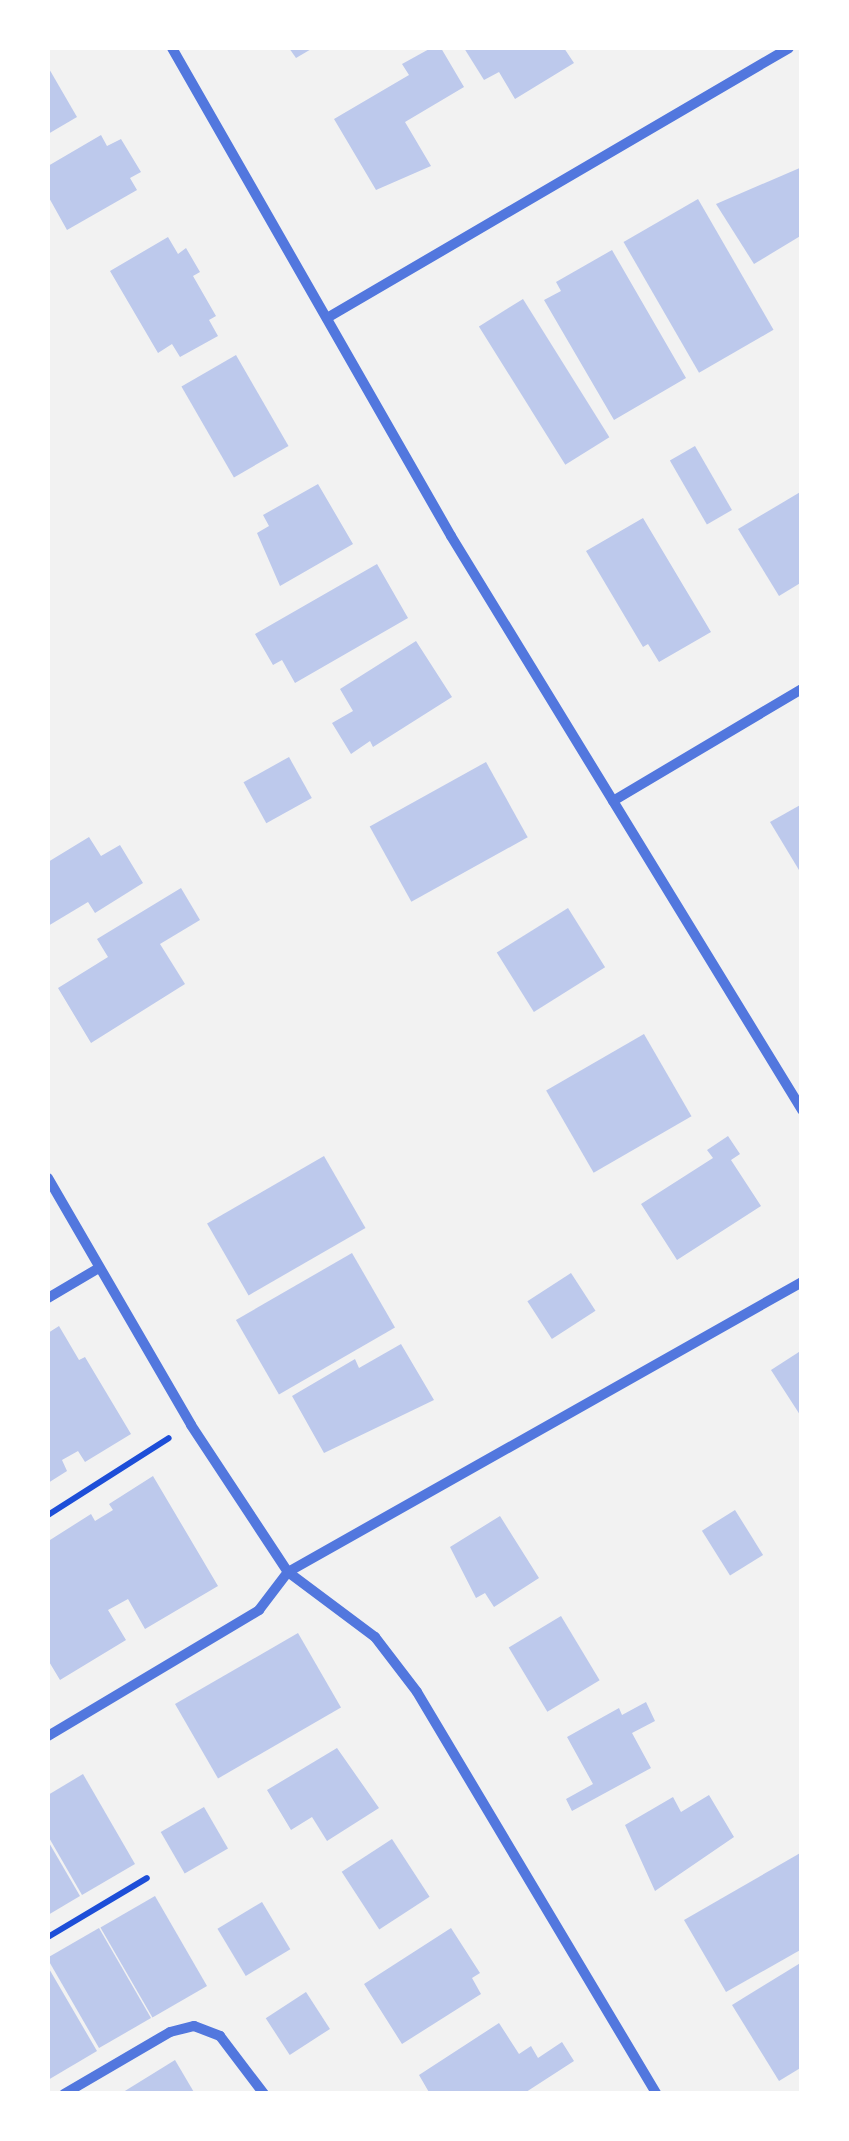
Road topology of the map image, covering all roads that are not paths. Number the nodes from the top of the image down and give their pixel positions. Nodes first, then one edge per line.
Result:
1 (172, 48) edge
2 (789, 48) edge
3 (327, 318) junction
4 (802, 689) edge
5 (613, 801) junction
6 (802, 1110) edge
7 (48, 1178) edge
8 (99, 1268) junction
9 (802, 1282) edge
10 (48, 1298) edge
11 (288, 1572) junction
12 (48, 1736) edge
13 (64, 2094) edge
14 (264, 2094) edge
15 (657, 2094) edge

1 - 3 street
2 - 3 street
3 - 5 street
4 - 5 street
5 - 6 street
7 - 8 street
8 - 10 street
8 - 11 street
9 - 11 street
11 - 12 street
11 - 15 street
13 - 14 street

